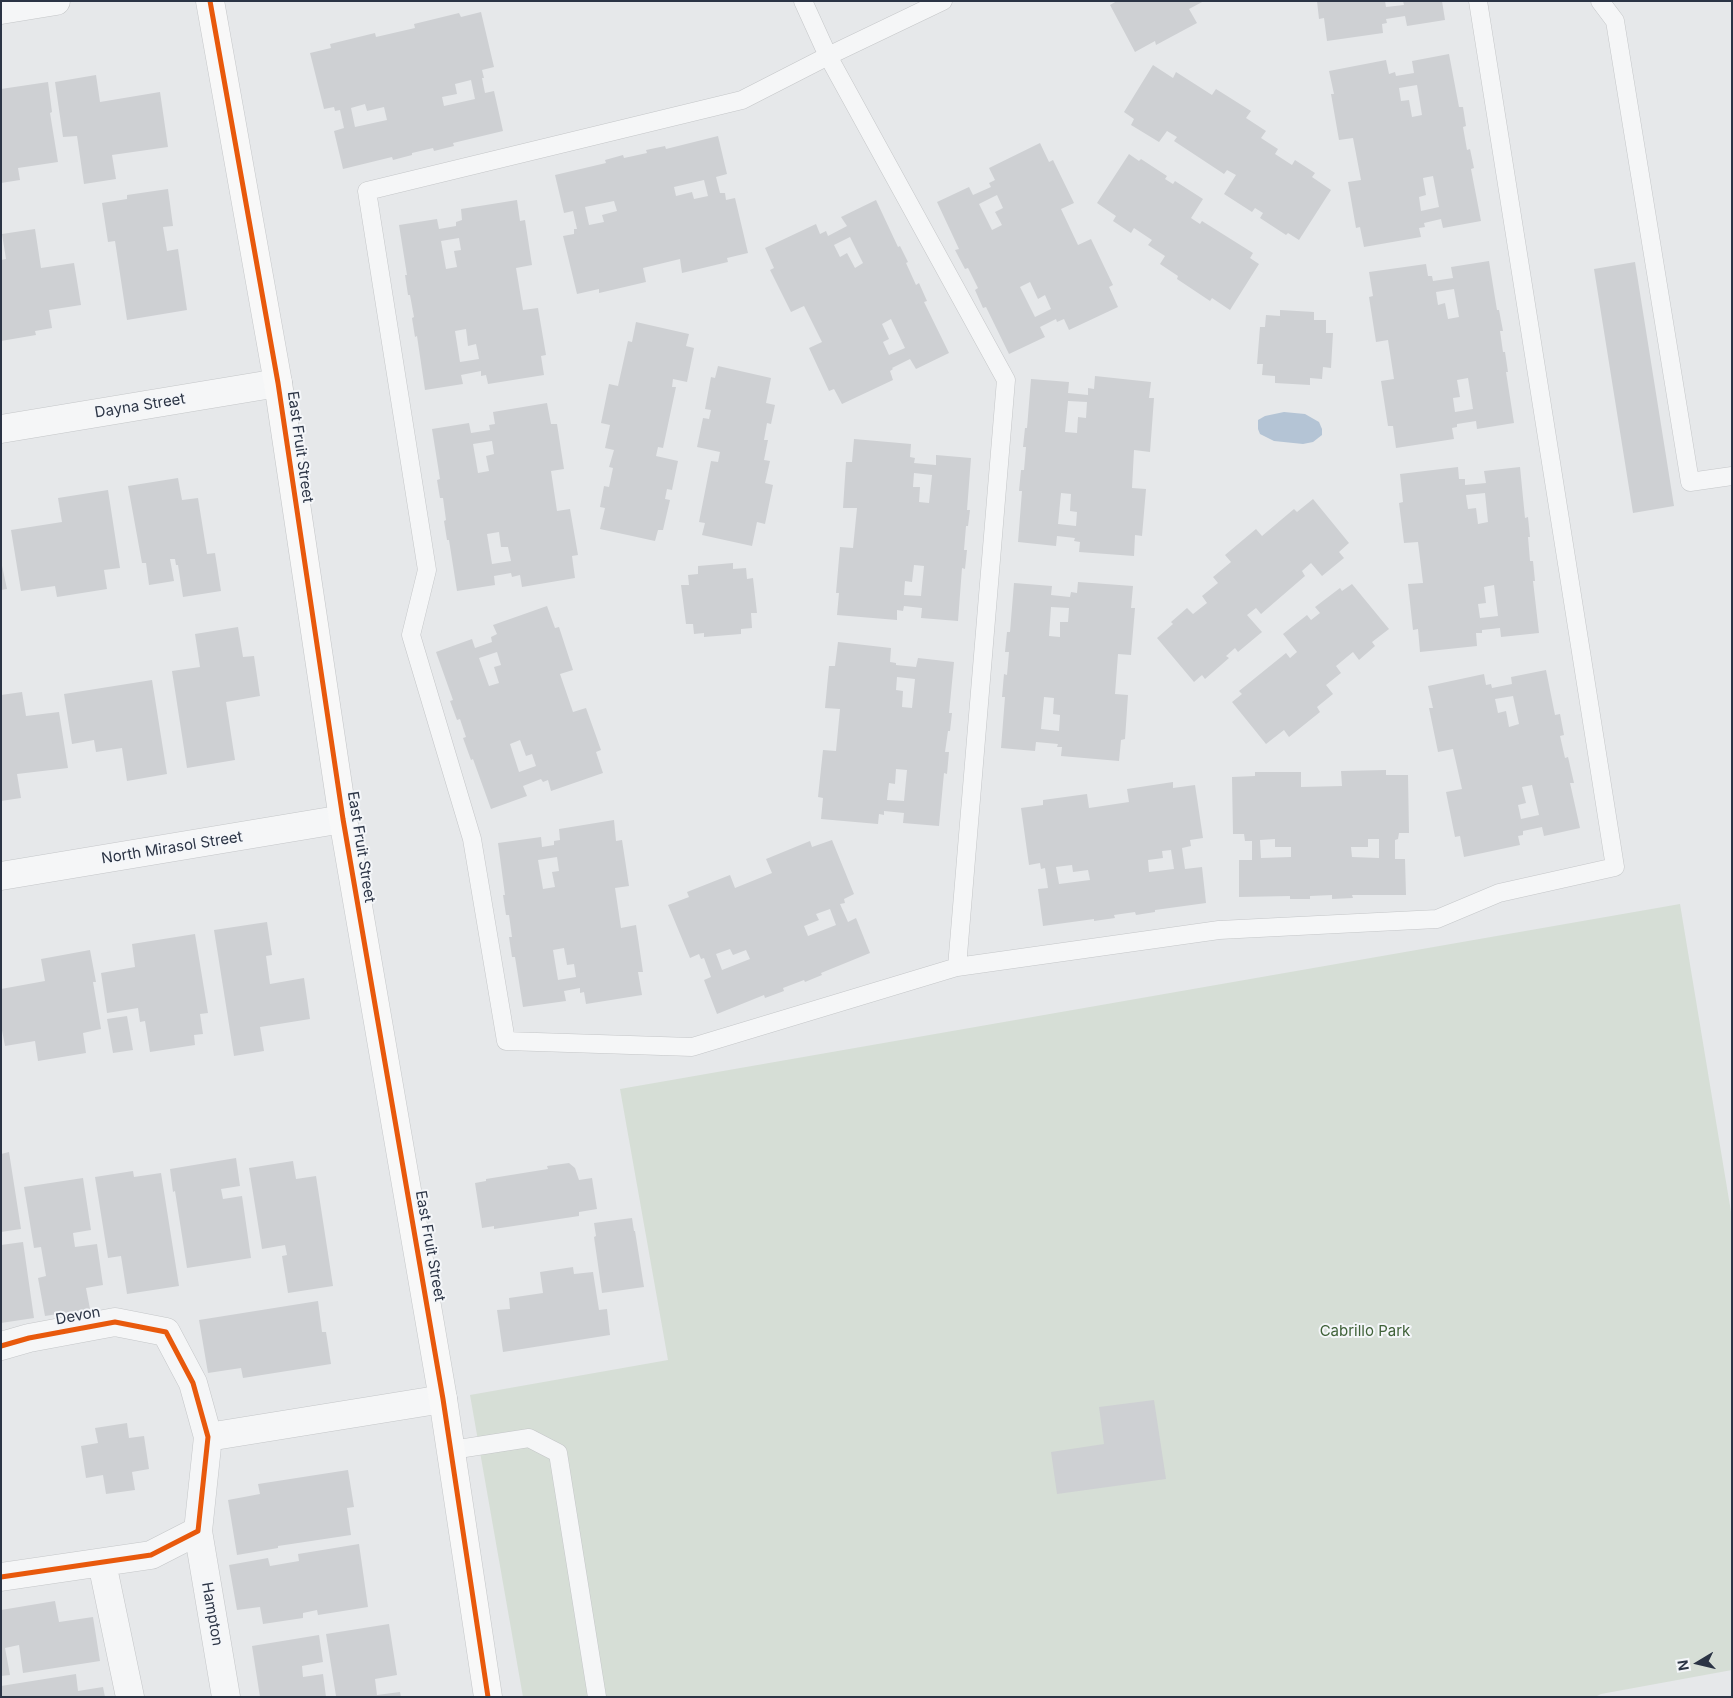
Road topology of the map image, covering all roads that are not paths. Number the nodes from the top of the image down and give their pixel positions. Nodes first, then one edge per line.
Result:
1 (56, 1) edge
2 (210, 1) edge
3 (803, 1) edge
4 (943, 1) edge
5 (1478, 1) edge
6 (1600, 1) edge
7 (1, 10) edge
8 (828, 56) junction
9 (278, 383) junction
10 (1, 429) edge
11 (1732, 476) edge
12 (343, 819) junction
13 (1, 876) edge
14 (956, 967) junction
15 (1, 1346) edge
16 (444, 1399) junction
17 (208, 1436) junction
18 (452, 1450) junction
19 (198, 1531) junction
20 (102, 1563) junction
21 (1, 1578) edge
22 (130, 1697) edge
23 (226, 1697) edge
24 (488, 1697) edge
25 (597, 1697) edge

1 - 7 street
2 - 9 street, East Fruit Street
3 - 8 lane
4 - 8 lane
5 - 14 lane
6 - 11 lane
8 - 14 lane
8 - 14 lane
9 - 10 street, Dayna Street
9 - 12 street, East Fruit Street
12 - 13 street, North Mirasol Street
12 - 16 street, East Fruit Street
15 - 17 street, Devon
16 - 17 street
16 - 18 street, East Fruit Street
17 - 19 street, Hampton
18 - 24 street, East Fruit Street
18 - 25 lane
19 - 20 street
19 - 23 street, Hampton
20 - 21 street
20 - 22 street

